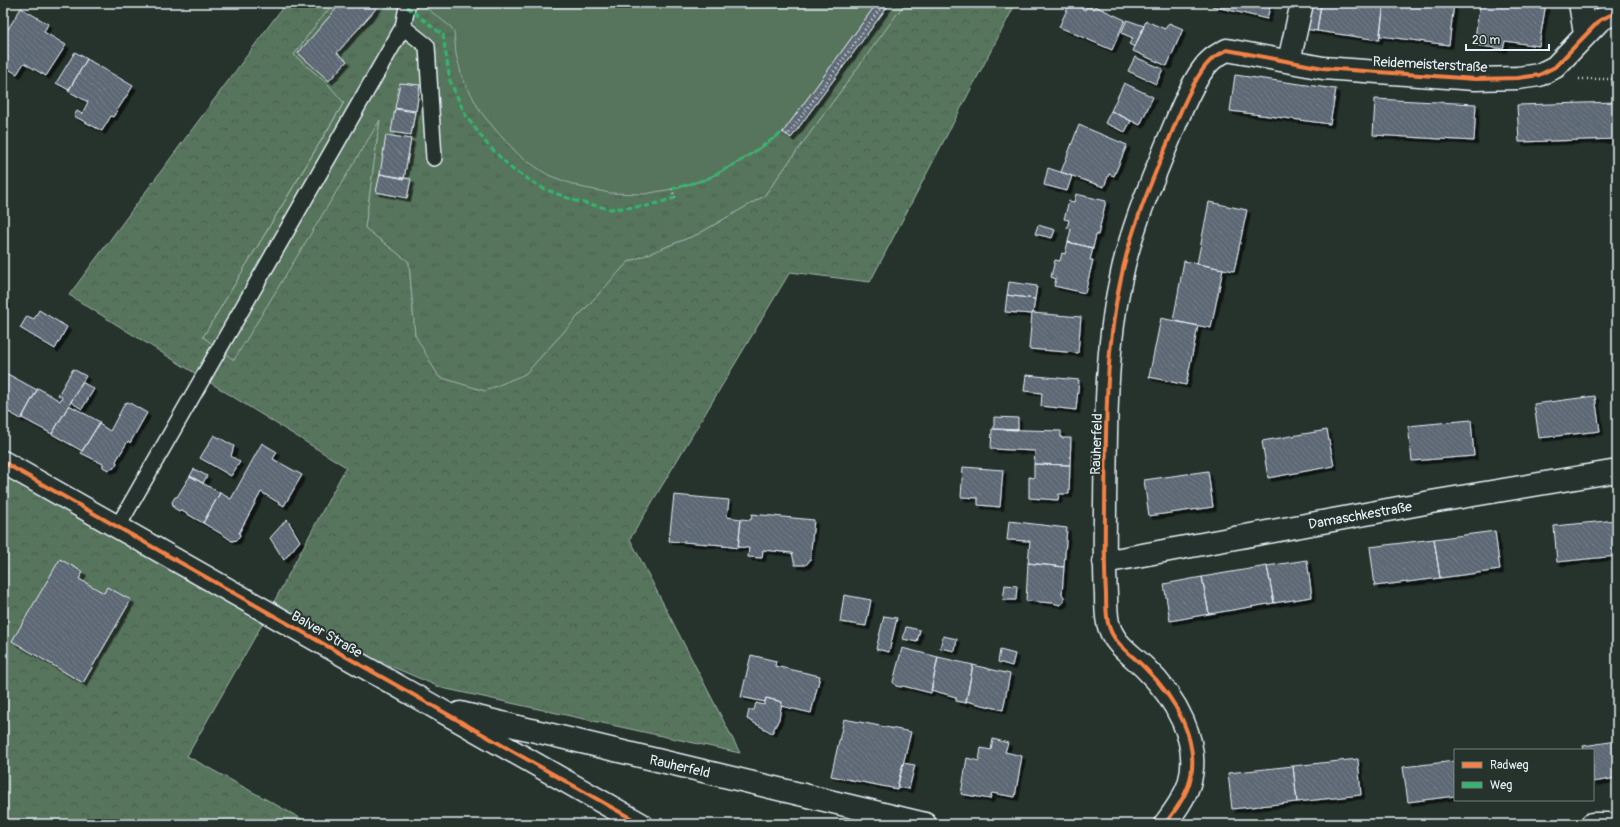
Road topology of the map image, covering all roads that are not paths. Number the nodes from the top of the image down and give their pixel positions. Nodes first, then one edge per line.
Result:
1 (409, 3) edge
2 (1302, 3) edge
3 (1580, 3) edge
4 (1617, 12) edge
5 (403, 27) junction
6 (1585, 34) junction
7 (1219, 54) joint
8 (1289, 61) junction
9 (434, 158) dead end
10 (3, 462) edge
11 (1617, 471) edge
12 (117, 528) junction
13 (1104, 562) junction
14 (435, 707) junction
15 (641, 824) edge
16 (925, 824) edge
17 (1165, 824) edge
18 (1592, 824) edge
19 (1608, 824) edge

1 - 5 lane
2 - 8 street
3 - 6 street
4 - 6 street, Reidemeisterstraße
5 - 9 lane
5 - 12 lane
6 - 8 street, Reidemeisterstraße
7 - 8 street, Reidemeisterstraße
7 - 13 street, Rauherfeld
10 - 12 street, Balver Straße
11 - 13 street, Damaschkestraße
12 - 14 street, Balver Straße
13 - 17 street, Rauherfeld
14 - 15 street, Balver Straße
14 - 16 street, Rauherfeld
18 - 19 street

